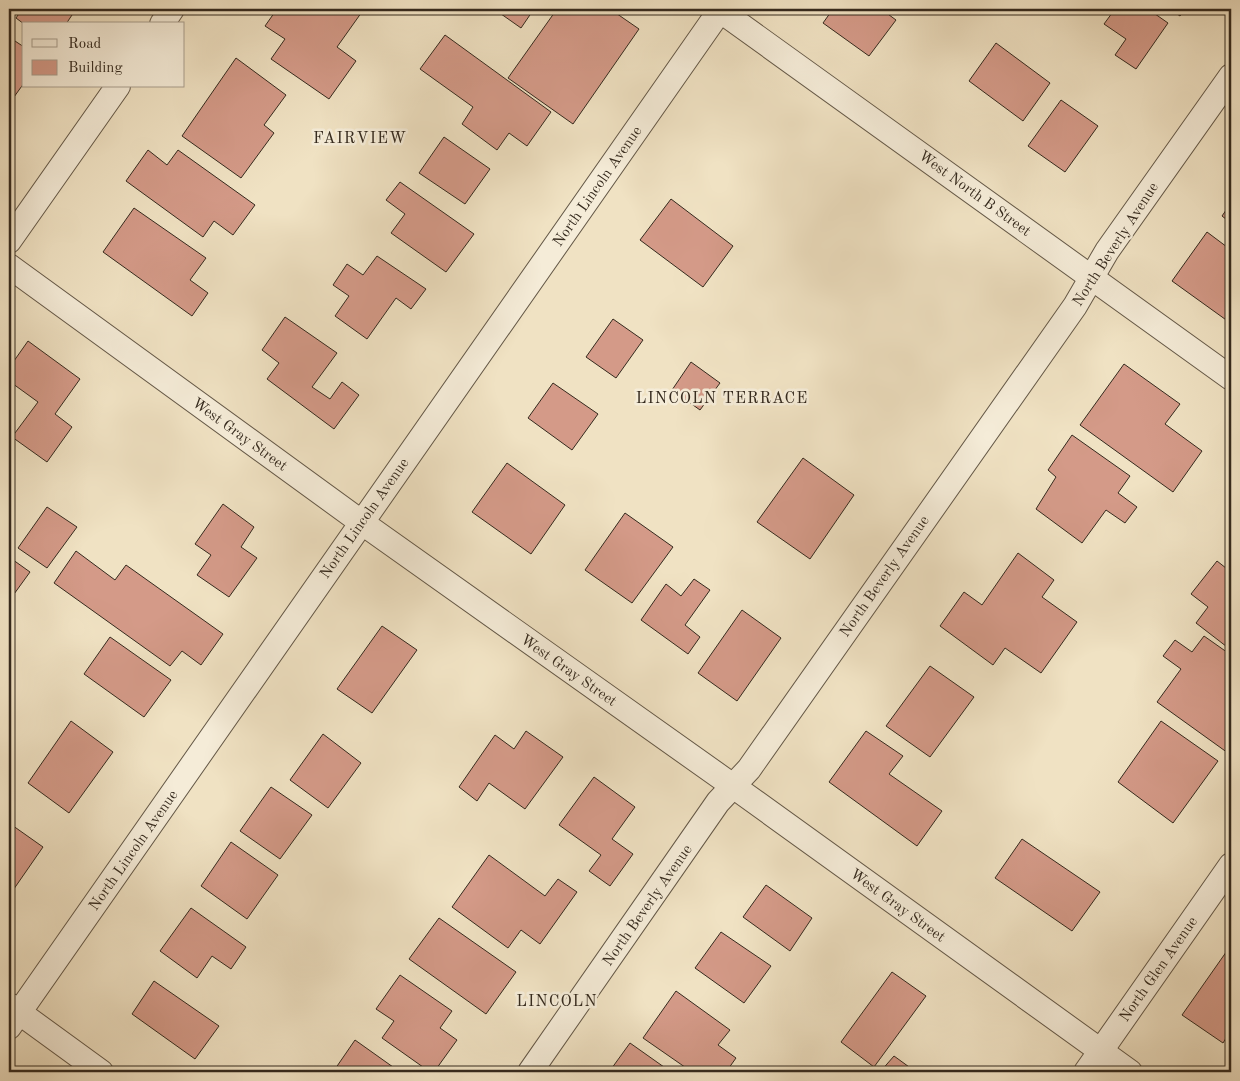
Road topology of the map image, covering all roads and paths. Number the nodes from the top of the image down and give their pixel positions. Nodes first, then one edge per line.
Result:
1 (172, 9) edge
2 (720, 9) edge
3 (163, 22) edge
4 (1231, 76) edge
5 (117, 88) edge
6 (9, 241) edge
7 (9, 266) edge
8 (1092, 277) junction
9 (1231, 378) edge
10 (361, 522) junction
11 (733, 786) junction
12 (1231, 865) edge
13 (12, 1015) edge
14 (1100, 1051) junction
15 (101, 1072) edge
16 (530, 1072) edge
17 (1086, 1072) edge
18 (1130, 1072) edge

1 - 3 street
2 - 8 street, West North B Street
2 - 10 street, North Lincoln Avenue
4 - 8 street, North Beverly Avenue
5 - 6 street
7 - 10 street, West Gray Street
8 - 9 street, West North B Street
8 - 11 street, North Beverly Avenue
10 - 11 street, West Gray Street
10 - 13 street, North Lincoln Avenue
11 - 14 street, West Gray Street
11 - 16 street, North Beverly Avenue
12 - 14 street, North Glen Avenue
13 - 15 street
14 - 17 street, North Glen Avenue
14 - 18 street, West Gray Street

